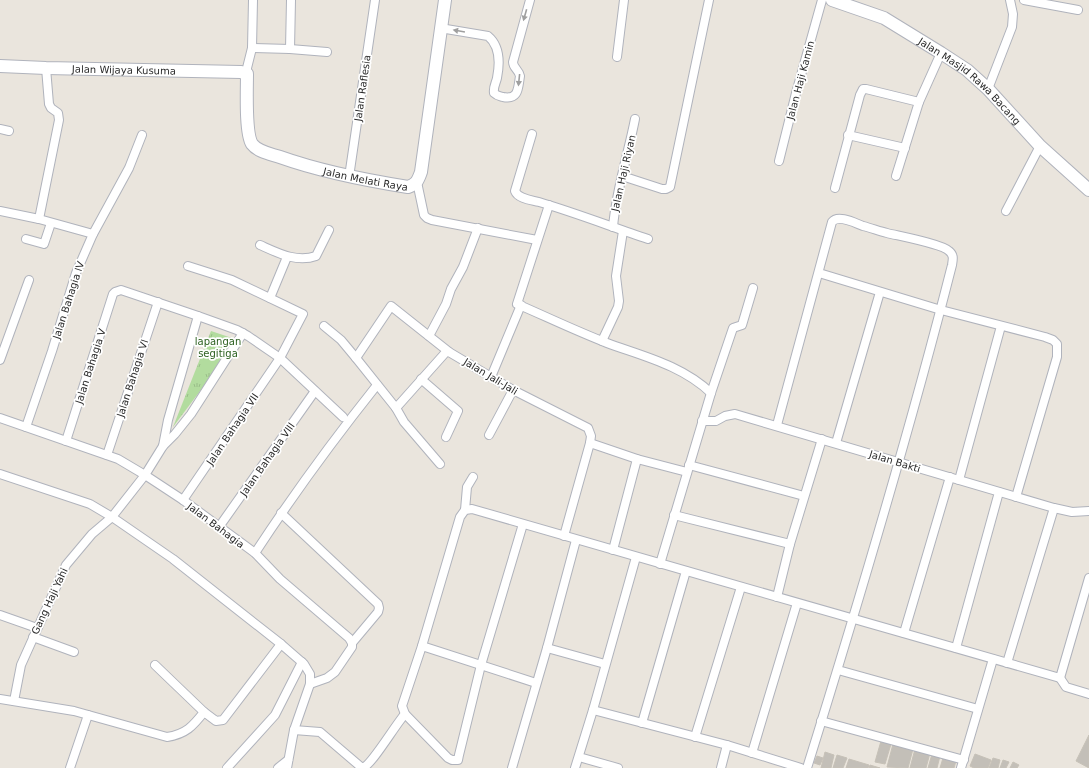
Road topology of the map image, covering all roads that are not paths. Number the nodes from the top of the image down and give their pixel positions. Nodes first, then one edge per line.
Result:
1 (253, 0) edge
2 (291, 0) edge
3 (375, 0) edge
4 (445, 0) edge
5 (530, 0) edge
6 (624, 0) edge
7 (709, 0) edge
8 (822, 0) edge
9 (832, 0) edge
10 (1024, 0) edge
11 (1010, 1) edge
12 (1078, 10) dead end
13 (440, 28) junction
14 (252, 48) junction
15 (290, 49) junction
16 (327, 52) dead end
17 (942, 53) junction
18 (617, 57) dead end
19 (0, 66) edge
20 (46, 68) junction
21 (247, 74) junction
22 (988, 89) junction
23 (919, 102) junction
24 (635, 119) dead end
25 (0, 129) edge
26 (9, 131) dead end
27 (532, 134) dead end
28 (142, 135) dead end
29 (848, 135) junction
30 (1040, 146) junction
31 (905, 148) junction
32 (779, 161) dead end
33 (622, 176) junction
34 (896, 176) dead end
35 (349, 177) junction
36 (417, 182) junction
37 (834, 188) dead end
38 (1089, 188) edge
39 (549, 205) junction
40 (0, 211) edge
41 (1006, 211) dead end
42 (39, 219) junction
43 (51, 223) junction
44 (613, 227) junction
45 (478, 228) junction
46 (329, 230) dead end
47 (623, 231) junction
48 (92, 234) junction
49 (26, 239) dead end
50 (648, 239) dead end
51 (537, 240) junction
52 (260, 245) dead end
53 (288, 256) junction
54 (188, 266) dead end
55 (819, 273) junction
56 (29, 280) dead end
57 (753, 288) dead end
58 (880, 292) junction
59 (270, 298) junction
60 (158, 302) junction
61 (521, 305) junction
62 (941, 310) junction
63 (198, 316) junction
64 (324, 326) dead end
65 (1001, 326) junction
66 (243, 333) junction
67 (428, 336) junction
68 (602, 341) junction
69 (449, 352) junction
70 (280, 358) junction
71 (356, 358) junction
72 (0, 360) edge
73 (491, 377) junction
74 (421, 379) junction
75 (377, 385) junction
76 (513, 390) junction
77 (315, 391) junction
78 (711, 392) junction
79 (396, 408) junction
80 (343, 417) dead end
81 (0, 418) edge
82 (702, 421) junction
83 (777, 425) junction
84 (26, 427) junction
85 (489, 435) dead end
86 (446, 437) dead end
87 (822, 439) junction
88 (66, 441) junction
89 (590, 443) junction
90 (836, 443) junction
91 (163, 446) junction
92 (107, 455) junction
93 (637, 459) junction
94 (900, 462) junction
95 (440, 464) dead end
96 (688, 468) junction
97 (0, 474) edge
98 (145, 475) junction
99 (473, 476) dead end
100 (950, 477) junction
101 (959, 480) junction
102 (999, 492) junction
103 (804, 496) junction
104 (1016, 497) junction
105 (184, 500) junction
106 (1054, 508) junction
107 (465, 510) junction
108 (1089, 511) edge
109 (281, 513) junction
110 (674, 515) junction
111 (112, 517) junction
112 (523, 524) junction
113 (219, 527) junction
114 (564, 536) junction
115 (576, 540) junction
116 (790, 544) junction
117 (613, 550) junction
118 (256, 553) junction
119 (636, 557) junction
120 (660, 564) junction
121 (686, 571) junction
122 (1089, 578) edge
123 (741, 587) junction
124 (777, 597) junction
125 (797, 603) junction
126 (0, 615) edge
127 (854, 619) junction
128 (37, 628) junction
129 (904, 633) junction
130 (33, 637) junction
131 (352, 643) junction
132 (281, 644) junction
133 (422, 646) junction
134 (548, 648) junction
135 (956, 648) junction
136 (74, 652) dead end
137 (993, 659) junction
138 (302, 662) junction
139 (1007, 663) junction
140 (606, 664) junction
141 (155, 665) dead end
142 (481, 666) junction
143 (838, 670) junction
144 (1060, 678) junction
145 (536, 683) junction
146 (310, 684) junction
147 (1089, 694) edge
148 (0, 699) edge
149 (14, 701) junction
150 (978, 709) junction
151 (594, 710) junction
152 (204, 712) junction
153 (405, 714) junction
154 (88, 715) junction
155 (821, 721) junction
156 (642, 723) junction
157 (294, 730) junction
158 (695, 737) junction
159 (727, 745) junction
160 (752, 753) junction
161 (579, 757) junction
162 (964, 760) junction
163 (288, 764) edge
164 (70, 768) edge
165 (227, 768) edge
166 (278, 768) edge
167 (512, 768) edge
168 (576, 768) edge
169 (618, 768) edge
170 (721, 768) edge
171 (801, 768) edge
172 (807, 768) edge
173 (961, 768) edge

1 - 14 street
2 - 15 street
3 - 35 street, Jalan Raflesia
4 - 13 street, Jalan Melati Raya
5 -> 13 street
6 - 18 street
7 - 33 street
8 - 32 street, Jalan Haji Kamin
9 - 17 street, Jalan Masjid Rawa Bacang
10 - 11 street
10 - 12 street
11 - 22 street
13 - 36 street, Jalan Melati Raya
14 - 15 street
14 - 21 street
15 - 16 street
17 - 22 street, Jalan Masjid Rawa Bacang
17 - 23 street
19 - 20 street, Jalan Wijaya Kusuma
20 - 21 street, Jalan Wijaya Kusuma
20 - 42 street
21 - 35 street, Jalan Melati Raya
22 - 30 street, Jalan Masjid Rawa Bacang
23 - 29 street
23 - 31 street
24 - 33 street, Jalan Haji Riyan
25 - 26 street
27 - 39 street
28 - 48 street, Jalan Bahagia IV
29 - 31 street
29 - 37 street
30 - 38 street, Jalan Masjid Rawa Bacang
30 - 41 street
31 - 34 street
33 - 44 street, Jalan Haji Riyan
35 - 36 street, Jalan Melati Raya
36 - 45 street
39 - 44 street
39 - 51 street
40 - 42 street
42 - 43 street
43 - 48 street
43 - 49 street
44 - 47 street
45 - 51 street
45 - 67 street
46 - 53 street
47 - 50 street
47 - 68 street
48 - 84 street, Jalan Bahagia IV
51 - 61 street
52 - 53 street
53 - 59 street
54 - 59 street
55 - 58 street
55 - 62 street
55 - 83 street
56 - 72 street
57 - 78 street
58 - 62 street
58 - 90 street
59 - 70 street, Jalan Bahagia VII
60 - 63 street
60 - 88 street, Jalan Bahagia V
60 - 92 street, Jalan Bahagia VI
61 - 68 street
61 - 73 street
62 - 65 street
62 - 94 street
63 - 66 street
63 - 91 street
64 - 71 street
65 - 101 street
65 - 104 street
66 - 70 street
66 - 91 street
67 - 69 street, Jalan Jali-Jali
67 - 71 street, Jalan Jali-Jali
68 - 78 street
69 - 73 street, Jalan Jali-Jali
69 - 74 street
70 - 77 street
70 - 105 street, Jalan Bahagia VII
71 - 75 street
73 - 76 street, Jalan Jali-Jali
74 - 79 street
74 - 86 street
75 - 79 street
75 - 109 street
76 - 85 street
76 - 89 street, Jalan Jali-Jali
77 - 80 street
77 - 113 street, Jalan Bahagia VIII
78 - 82 street
79 - 95 street
81 - 84 street, Jalan Bahagia
82 - 83 street, Jalan Bakti
82 - 96 street
83 - 87 street, Jalan Bakti
84 - 88 street, Jalan Bahagia
87 - 90 street, Jalan Bakti
87 - 103 street
88 - 92 street, Jalan Bahagia
89 - 93 street
89 - 114 street
90 - 94 street, Jalan Bakti
91 - 98 street, Gang Haji Yahi
92 - 98 street, Jalan Bahagia
93 - 96 street
93 - 117 street
94 - 100 street, Jalan Bakti
94 - 127 street
96 - 103 street
96 - 110 street
97 - 111 street
98 - 105 street, Jalan Bahagia
98 - 111 street, Gang Haji Yahi
99 - 107 street
100 - 101 street, Jalan Bakti
100 - 129 street
101 - 102 street, Jalan Bakti
102 - 104 street, Jalan Bakti
102 - 135 street
103 - 116 street
104 - 106 street, Jalan Bakti
105 - 113 street, Jalan Bahagia
106 - 108 street, Jalan Bakti
106 - 139 street
107 - 112 street
107 - 133 street
109 - 118 street
109 - 131 street
110 - 116 street
110 - 120 street
111 - 128 street, Gang Haji Yahi
111 - 132 street
112 - 114 street
112 - 142 street
113 - 118 street, Jalan Bahagia
114 - 115 street
115 - 117 street
115 - 134 street
116 - 124 street
117 - 119 street
118 - 131 street, Jalan Bahagia
119 - 120 street
119 - 140 street
120 - 121 street
121 - 123 street
121 - 156 street
122 - 144 street
123 - 124 street
123 - 158 street
124 - 125 street
125 - 127 street
125 - 160 street
126 - 128 street
127 - 129 street
127 - 143 street
128 - 130 street, Gang Haji Yahi
129 - 135 street
130 - 136 street
130 - 149 street, Gang Haji Yahi
131 - 146 street
132 - 138 street
132 - 152 street
133 - 142 street
133 - 153 street
134 - 140 street
134 - 145 street
135 - 137 street
137 - 139 street
137 - 150 street
138 - 146 street
138 - 165 street
139 - 144 street
140 - 151 street
141 - 152 street
142 - 145 street
142 - 153 street
143 - 150 street
143 - 155 street
144 - 147 street
145 - 167 street
146 - 157 street
148 - 149 street
149 - 154 street
150 - 162 street
151 - 156 street
151 - 161 street
152 - 154 street
153 - 157 street
154 - 164 street
155 - 162 street
155 - 172 street
156 - 158 street
157 - 163 street
158 - 159 street
159 - 160 street
159 - 170 street
160 - 171 street
161 - 168 street
161 - 169 street
162 - 173 street
163 - 166 street

